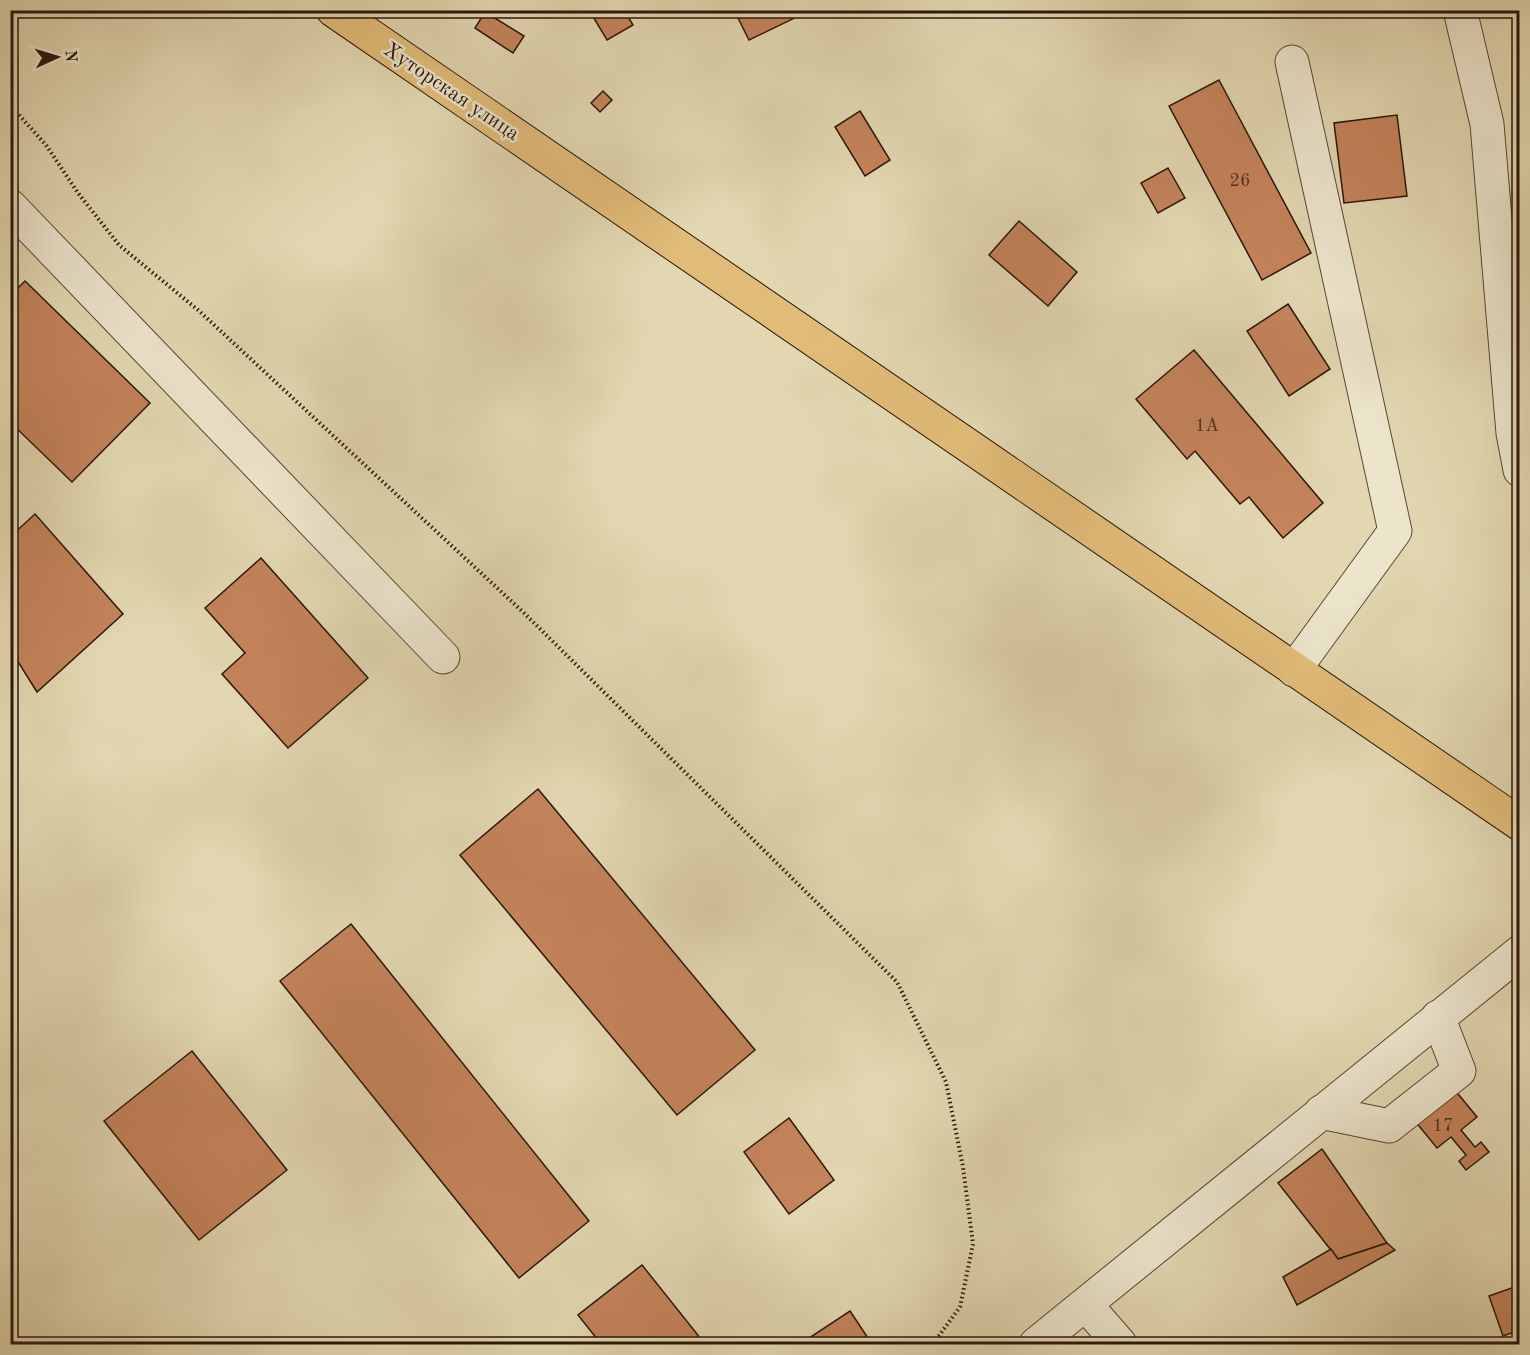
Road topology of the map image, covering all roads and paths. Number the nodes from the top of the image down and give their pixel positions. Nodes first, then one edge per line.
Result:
1 (333, 10) edge
2 (1460, 10) edge
3 (1292, 62) dead end
4 (10, 105) edge
5 (10, 206) edge
6 (1520, 470) edge
7 (443, 657) dead end
8 (1294, 670) junction
9 (1517, 825) edge
10 (1520, 952) edge
11 (1438, 1017) junction
12 (1321, 1112) junction
13 (1086, 1305) junction
14 (933, 1344) edge
15 (1036, 1344) edge
16 (1120, 1344) edge

1 - 8 main road, Хуторская улица
2 - 6 street
3 - 8 street
4 - 14 path
5 - 7 street
8 - 9 main road, Хуторская улица
10 - 11 street
11 - 12 street
11 - 12 street
12 - 13 street
13 - 15 street
13 - 16 street

